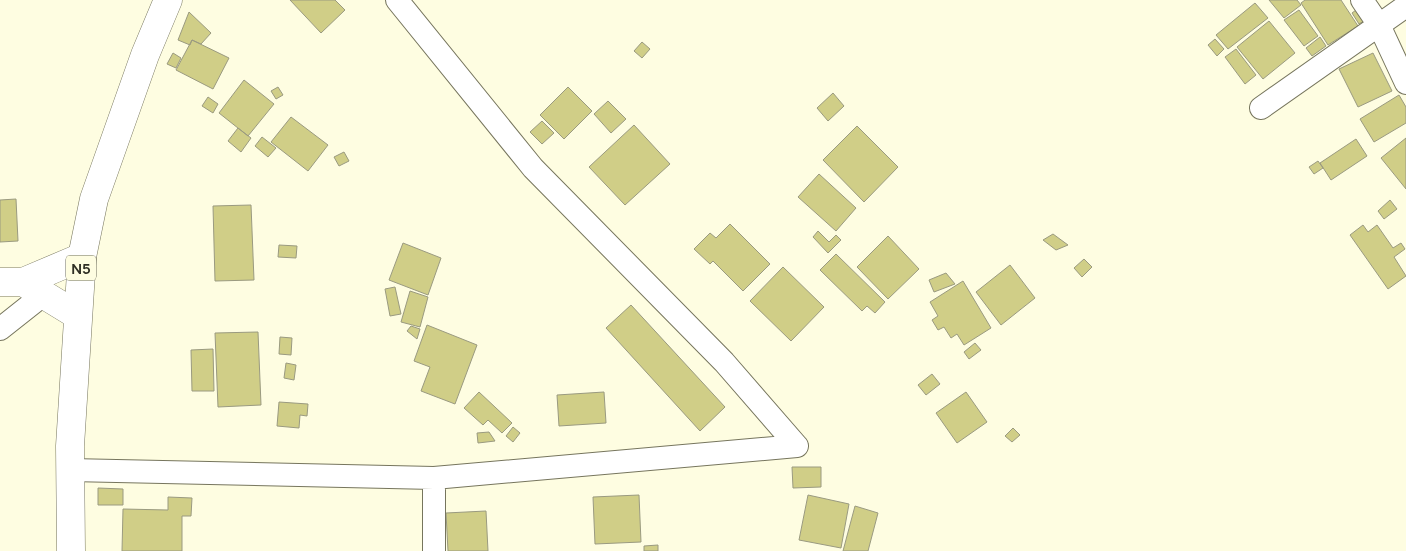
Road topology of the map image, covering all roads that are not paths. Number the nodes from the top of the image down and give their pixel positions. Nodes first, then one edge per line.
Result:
1 (168, 0) edge
2 (397, 0) edge
3 (1362, 0) edge
4 (1406, 6) edge
5 (1379, 24) junction
6 (1406, 84) edge
7 (1261, 108) dead end
8 (82, 257) junction
9 (22, 286) edge
10 (77, 316) junction
11 (0, 329) edge
12 (70, 470) junction
13 (434, 478) junction
14 (71, 551) edge
15 (434, 551) edge

1 - 8 main road, N5
2 - 13 street
3 - 5 street
4 - 5 street
5 - 6 street
5 - 7 street
8 - 9 main road
8 - 10 main road, N5
9 - 10 main road
9 - 11 street
10 - 12 main road, N5
12 - 13 street
12 - 14 main road, N5
13 - 15 street

